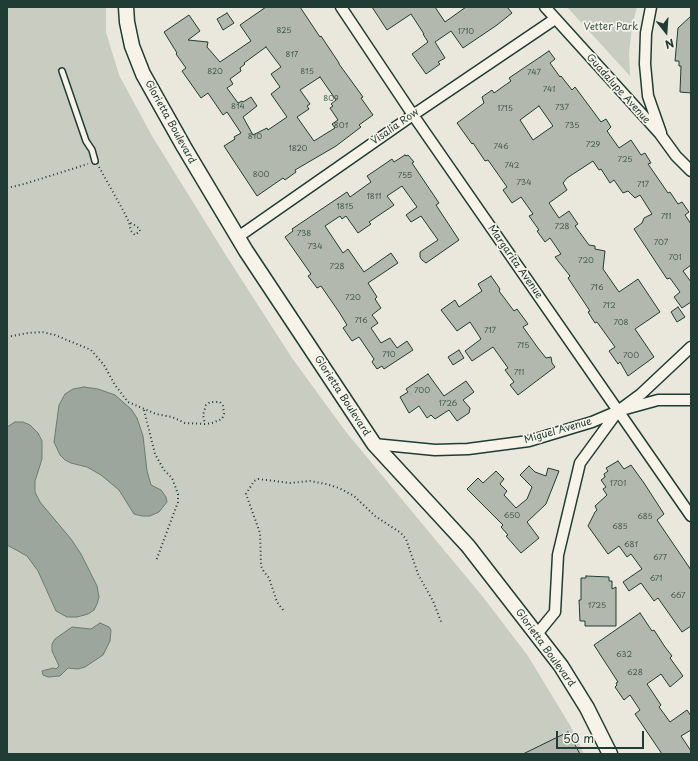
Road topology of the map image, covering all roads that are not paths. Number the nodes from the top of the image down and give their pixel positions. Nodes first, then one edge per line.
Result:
1 (126, 7) edge
2 (341, 7) edge
3 (545, 7) edge
4 (651, 7) edge
5 (555, 18) junction
6 (62, 71) dead end
7 (413, 115) junction
8 (676, 156) junction
9 (95, 161) road end
10 (691, 171) edge
11 (238, 237) junction
12 (691, 347) edge
13 (691, 400) edge
14 (618, 411) junction
15 (374, 444) junction
16 (691, 516) edge
17 (537, 634) junction
18 (610, 754) edge

1 - 11 street, Glorietta Boulevard
2 - 7 street, Margarita Avenue
3 - 5 street, Guadalupe Avenue
4 - 8 street
5 - 7 street, Visalia Row
5 - 8 street, Guadalupe Avenue
6 - 9 lane
7 - 11 street, Visalia Row
7 - 14 street, Margarita Avenue
8 - 10 street, Guadalupe Avenue
11 - 15 street, Glorietta Boulevard
12 - 14 street
13 - 14 street, Miguel Avenue
14 - 15 street, Miguel Avenue
14 - 16 street, Margarita Avenue
14 - 17 street
15 - 17 street, Glorietta Boulevard
17 - 18 street, Glorietta Boulevard

